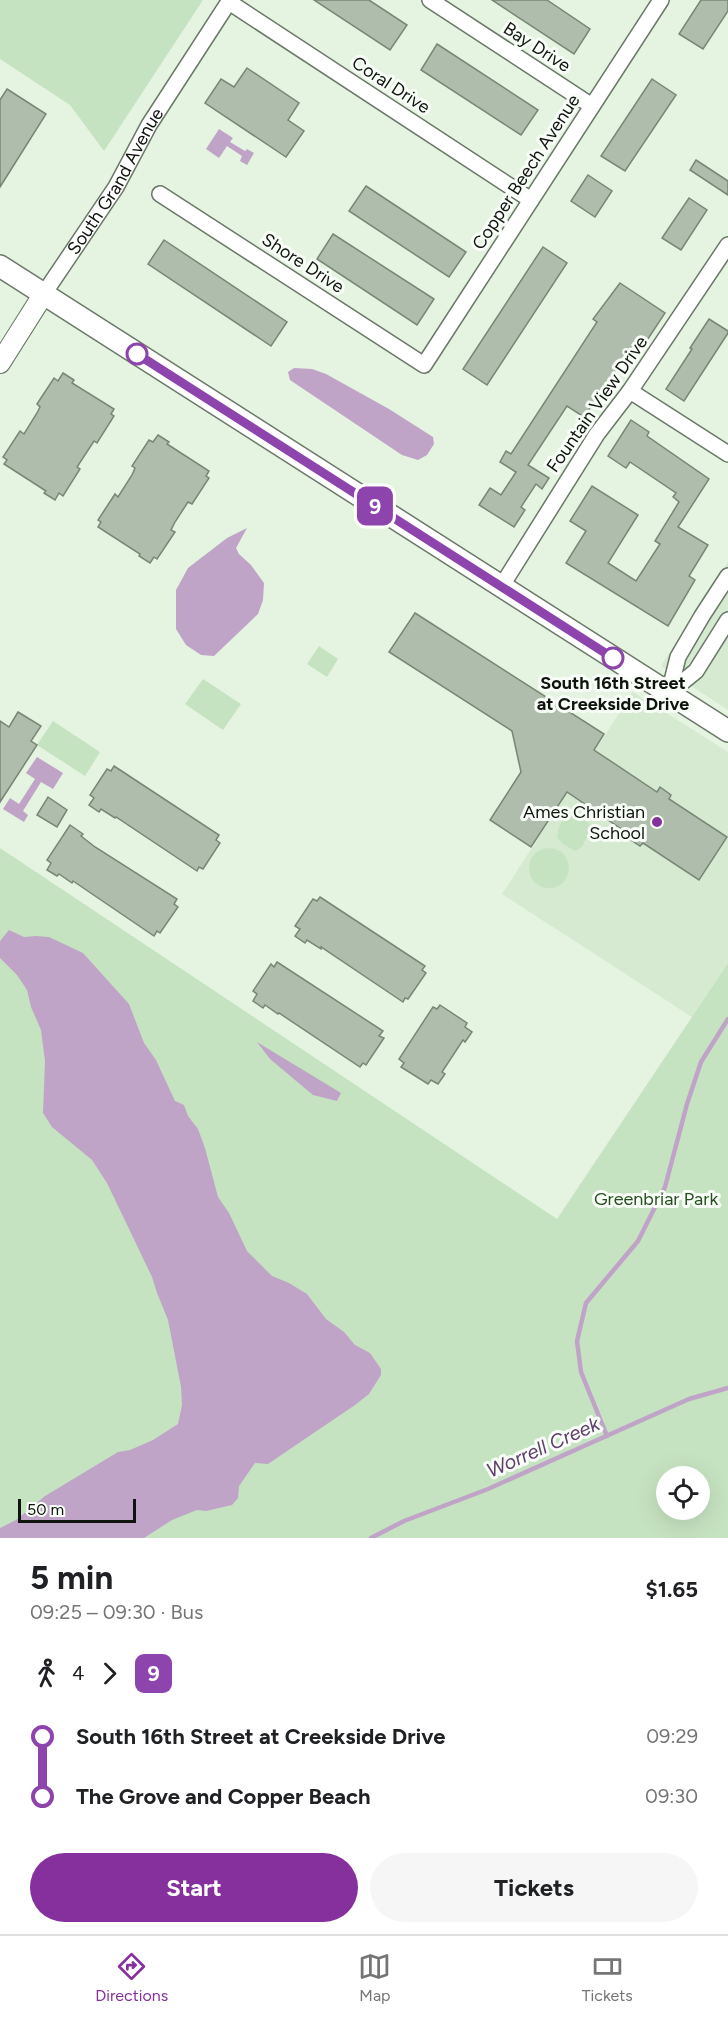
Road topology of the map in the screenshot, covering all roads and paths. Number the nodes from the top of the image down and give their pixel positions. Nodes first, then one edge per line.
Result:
1 (430, 0) edge
2 (661, 0) edge
3 (229, 1) edge
4 (592, 106) junction
5 (160, 194) dead end
6 (531, 200) junction
7 (728, 245) edge
8 (0, 266) edge
9 (43, 295) junction
10 (0, 363) edge
11 (424, 365) joint
12 (630, 390) junction
13 (728, 454) edge
14 (728, 576) edge
15 (501, 587) junction
16 (728, 620) edge
17 (669, 693) junction
18 (728, 731) edge

1 - 4 street, Bay Drive
2 - 4 street, Copper Beech Avenue
3 - 6 street, Coral Drive
3 - 9 street, South Grand Avenue
4 - 6 street, Copper Beech Avenue
5 - 11 street, Shore Drive
6 - 11 street, Copper Beech Avenue
7 - 12 street, Fountain View Drive
8 - 9 main road
9 - 10 street, South Grand Avenue
9 - 15 main road
12 - 13 street
12 - 15 street, Fountain View Drive
14 - 17 street
15 - 17 main road
16 - 17 street
17 - 18 main road

